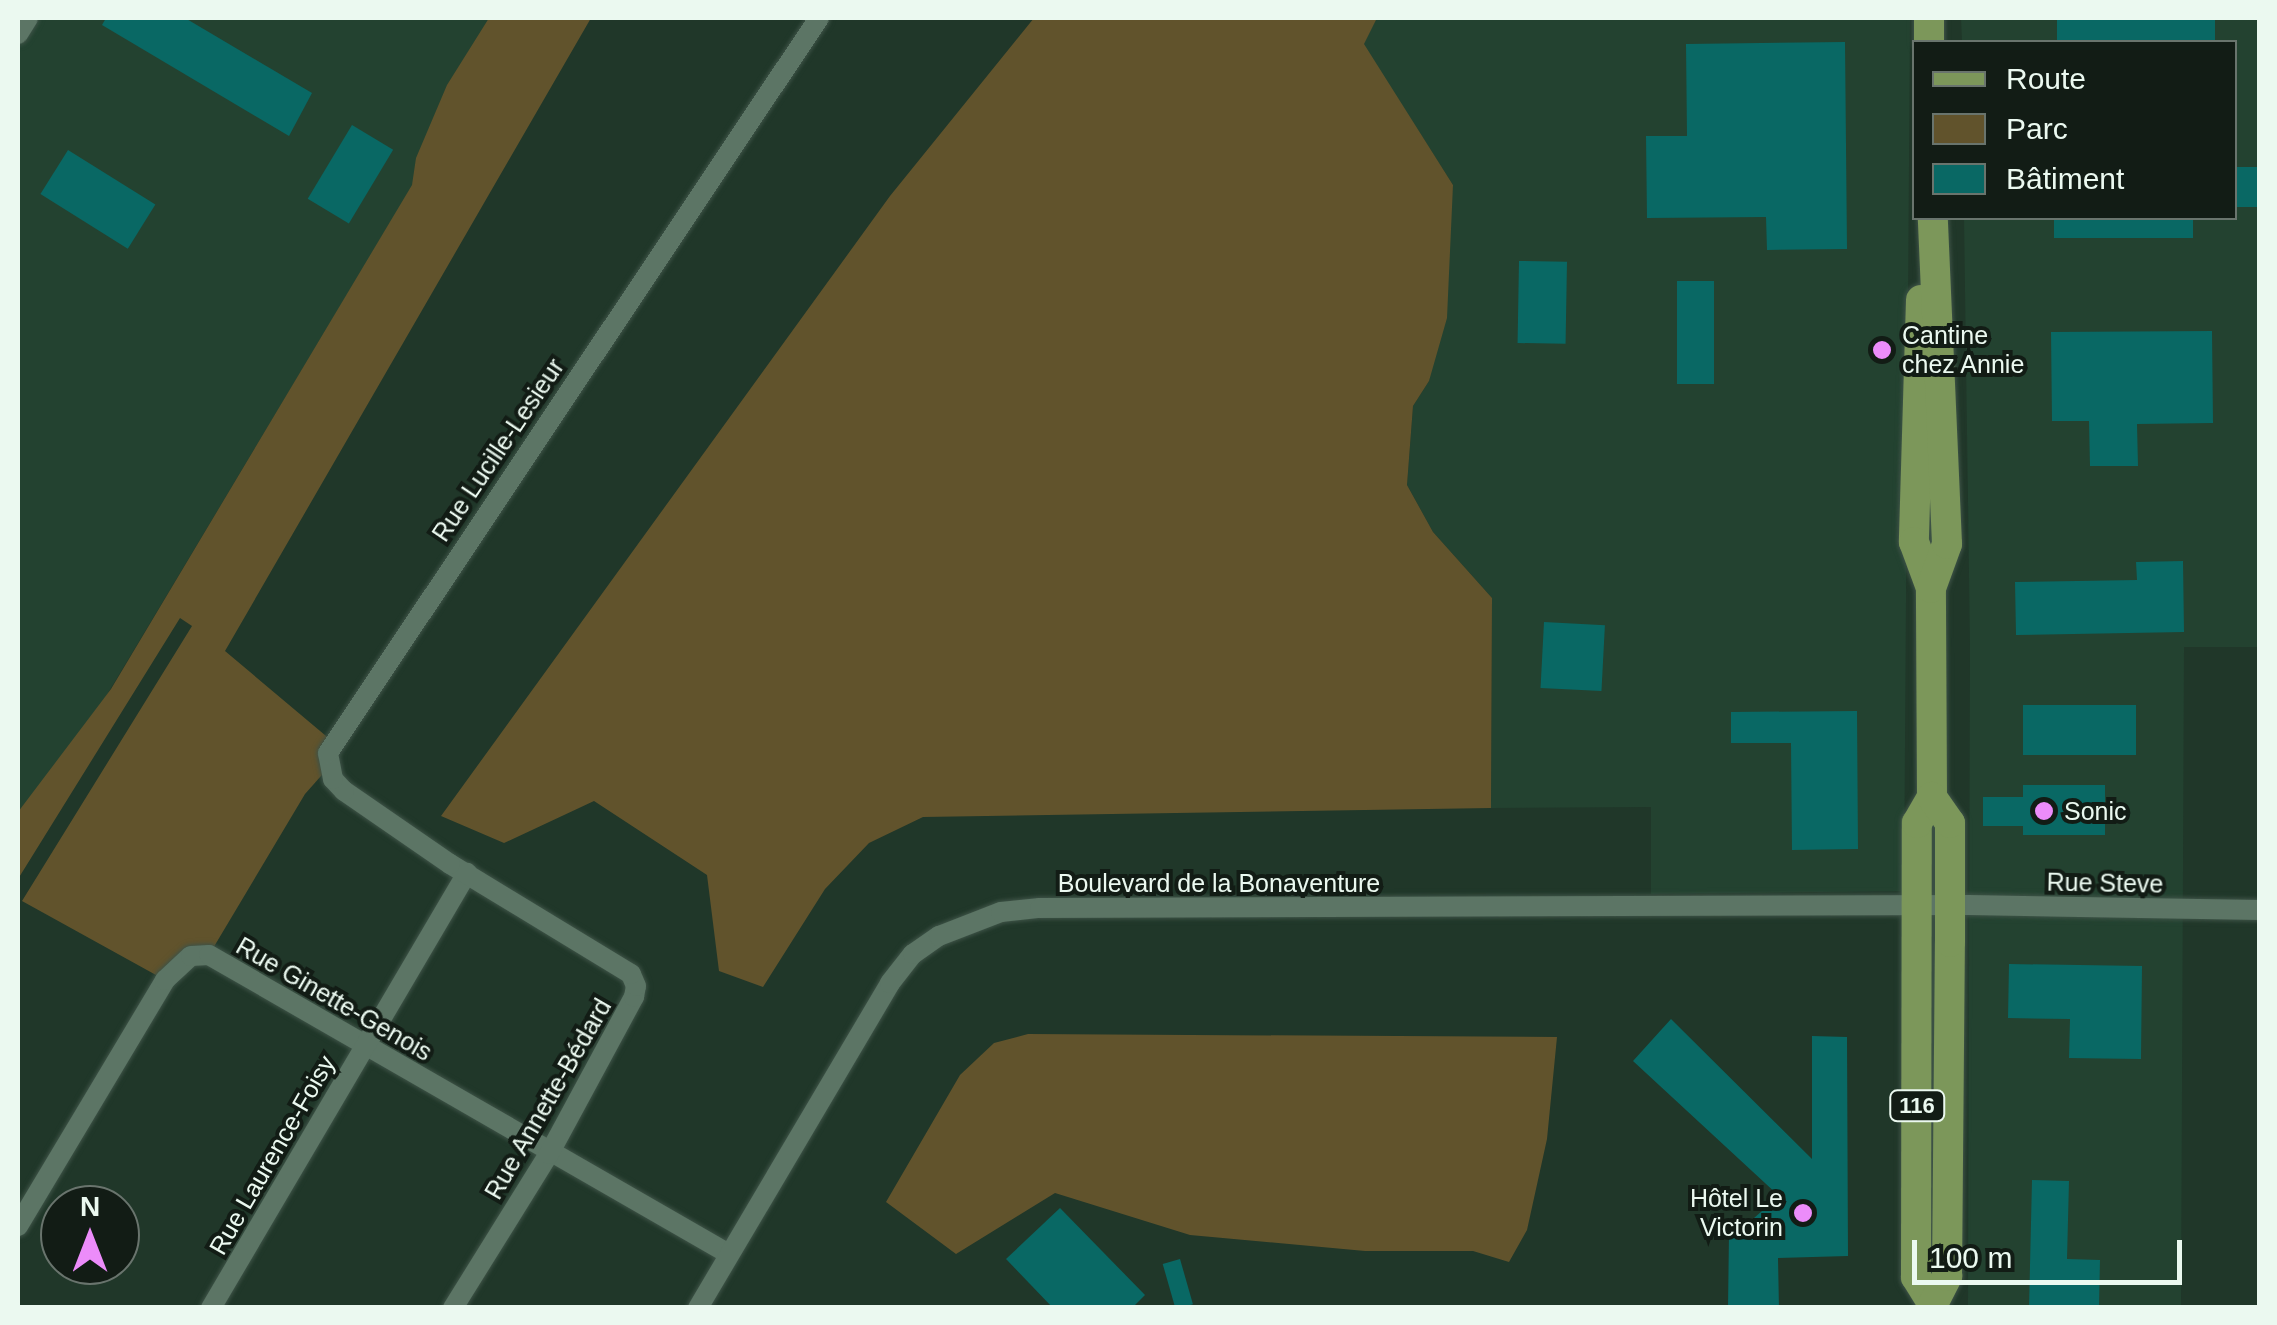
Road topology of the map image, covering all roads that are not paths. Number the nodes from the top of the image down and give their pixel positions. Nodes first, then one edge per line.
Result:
1 (28, 18) edge
2 (819, 18) edge
3 (18, 34) edge
4 (1930, 220) edge
5 (1932, 797) junction
6 (467, 872) junction
7 (1950, 906) junction
8 (1919, 907) junction
9 (2260, 910) edge
10 (365, 1047) junction
11 (549, 1154) junction
12 (18, 1226) edge
13 (729, 1254) junction
14 (1931, 1304) edge
15 (211, 1308) edge
16 (453, 1308) edge
17 (698, 1308) edge

1 - 3 street
2 - 6 street, Rue Lucille-Lesieur
4 - 5 main road, 116
5 - 7 main road, 116
5 - 8 main road, 116
6 - 10 street, Rue Laurence-Foisy
6 - 11 street, Rue Annette-Bédard
7 - 8 street, Boulevard de la Bonaventure
7 - 9 street, Rue Steve
7 - 14 main road, 116
8 - 13 street, Boulevard de la Bonaventure
8 - 14 main road, 116
10 - 11 street, Rue Ginette-Genois
10 - 12 street, Rue Ginette-Genois
10 - 15 street, Rue Laurence-Foisy
11 - 13 street, Rue Ginette-Genois
11 - 16 street, Rue Annette-Bédard
13 - 17 street, Boulevard de la Bonaventure

